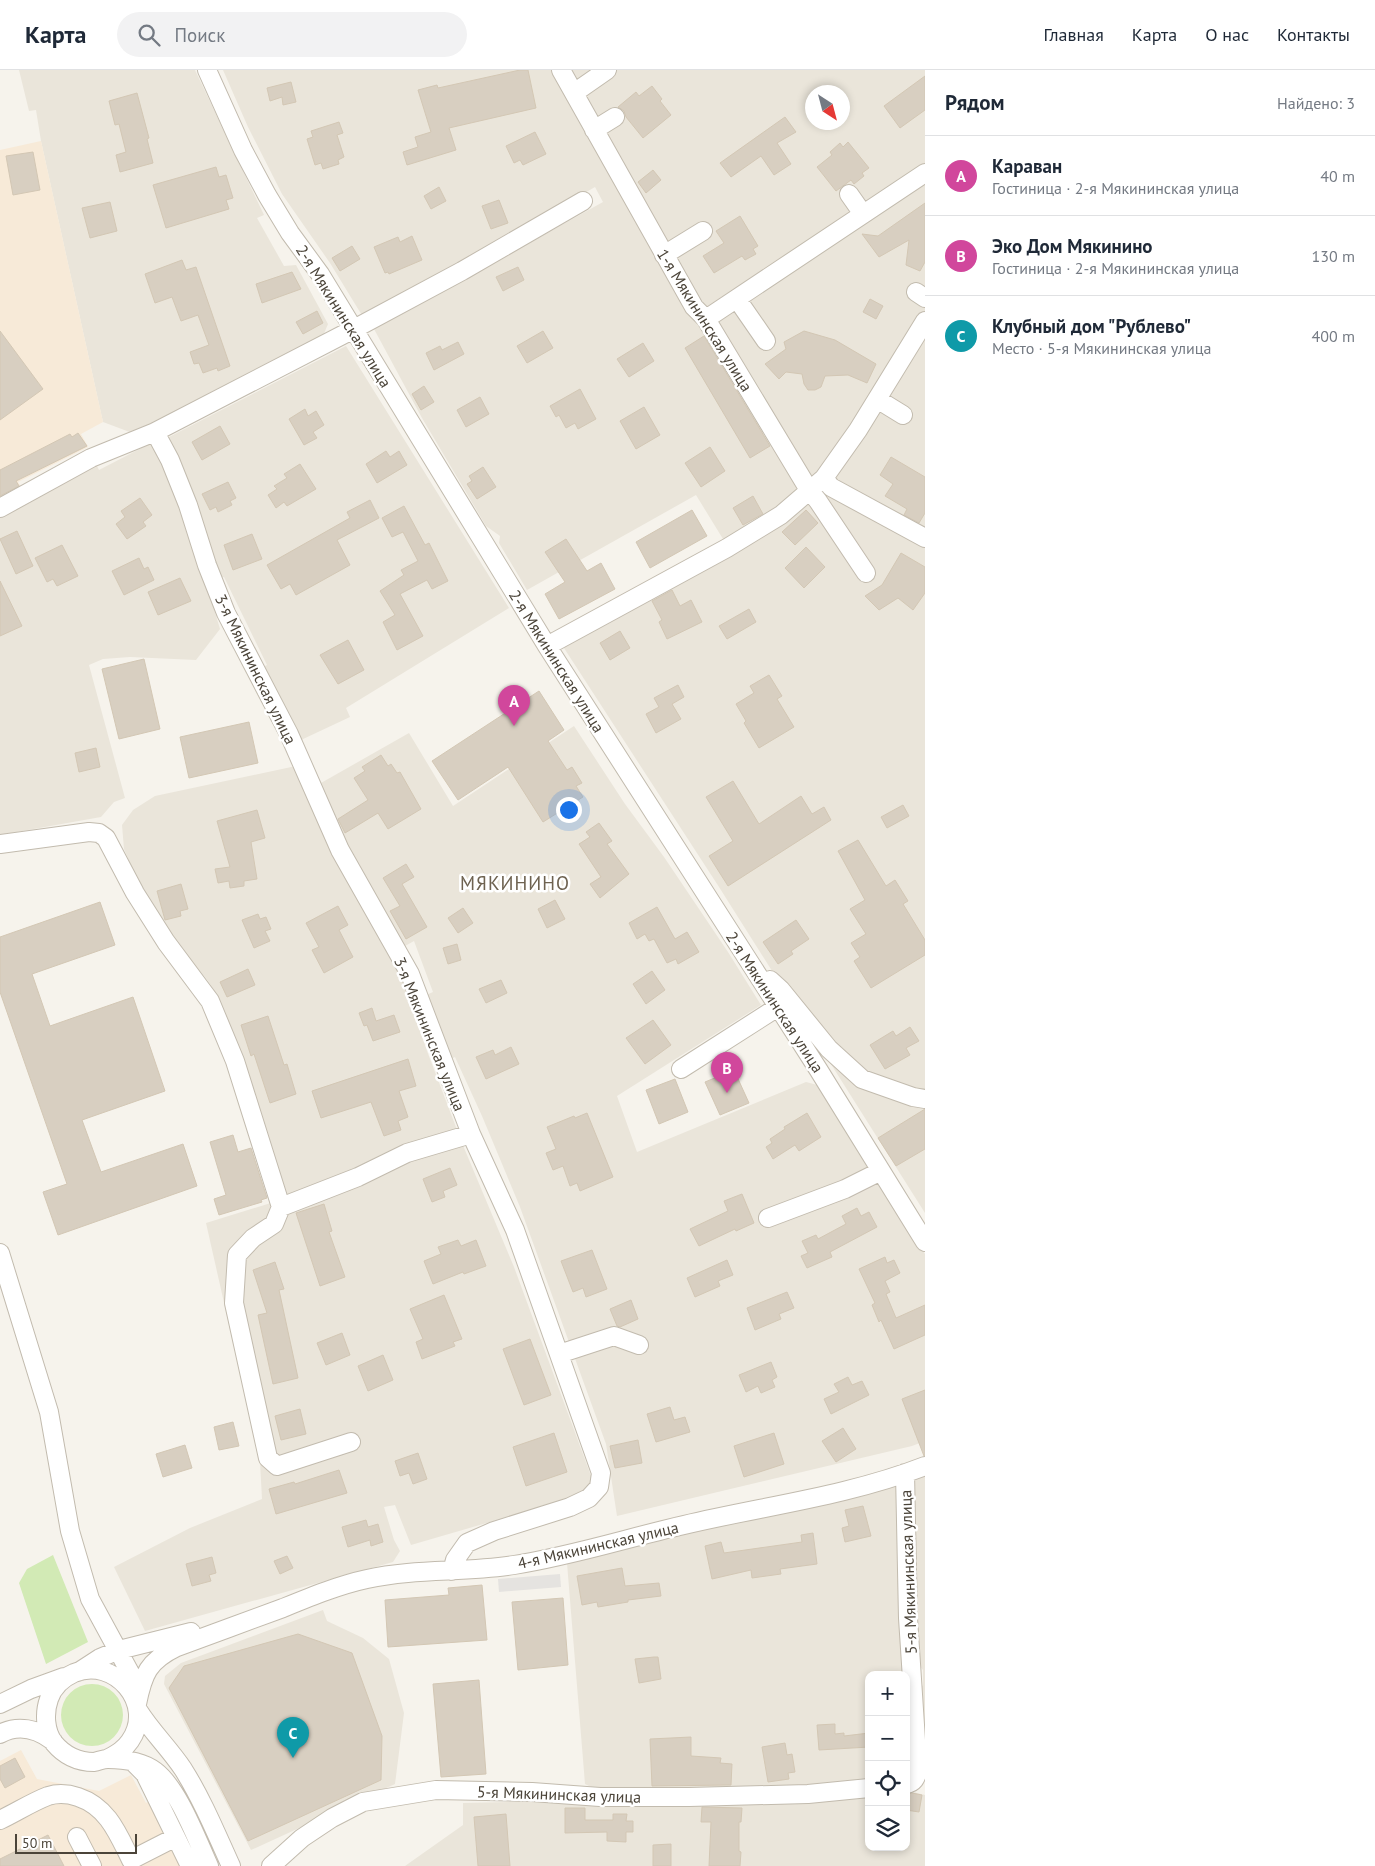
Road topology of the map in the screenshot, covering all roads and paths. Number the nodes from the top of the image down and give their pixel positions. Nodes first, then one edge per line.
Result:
1 (206, 70) edge
2 (561, 70) edge
3 (607, 70) edge
4 (574, 92) junction
5 (614, 117) dead end
6 (594, 130) junction
7 (925, 173) edge
8 (848, 194) dead end
9 (583, 201) dead end
10 (863, 214) junction
11 (703, 231) dead end
12 (664, 255) junction
13 (737, 299) junction
14 (706, 319) junction
15 (925, 320) edge
16 (354, 329) junction
17 (766, 341) dead end
18 (877, 399) junction
19 (903, 415) dead end
20 (155, 432) junction
21 (824, 478) junction
22 (808, 490) junction
23 (0, 508) edge
24 (925, 538) edge
25 (866, 573) dead end
26 (547, 646) junction
27 (0, 844) edge
28 (746, 958) junction
29 (778, 1008) junction
30 (681, 1069) dead end
31 (925, 1099) edge
32 (471, 1134) junction
33 (881, 1171) junction
34 (280, 1207) junction
35 (768, 1218) dead end
36 (925, 1242) edge
37 (0, 1253) edge
38 (639, 1345) dead end
39 (559, 1354) junction
40 (351, 1442) dead end
41 (925, 1466) edge
42 (905, 1473) junction
43 (452, 1571) junction
44 (270, 1613) junction
45 (118, 1650) junction
46 (74, 1673) junction
47 (918, 1679) edge
48 (138, 1702) junction
49 (0, 1704) edge
50 (0, 1734) edge
51 (53, 1741) junction
52 (107, 1759) junction
53 (132, 1761) junction
54 (910, 1784) edge
55 (865, 1788) edge
56 (0, 1820) edge
57 (77, 1837) dead end
58 (176, 1837) junction
59 (92, 1866) edge
60 (190, 1866) edge
61 (209, 1866) edge
62 (231, 1866) edge
63 (271, 1866) edge

1 - 16 street, 2-я Мякининская улица
2 - 4 street, 1-я Мякининская улица
3 - 4 street
4 - 6 street, 1-я Мякининская улица
5 - 6 street
6 - 12 street, 1-я Мякининская улица
7 - 10 street
8 - 10 street
9 - 16 street
10 - 13 street
11 - 12 street
12 - 14 street, 1-я Мякининская улица
13 - 14 street
13 - 17 street
14 - 22 street, 1-я Мякининская улица
15 - 18 street
16 - 20 street
16 - 26 street, 2-я Мякининская улица
18 - 19 street
18 - 21 street
20 - 23 street
20 - 32 street, 3-я Мякининская улица
21 - 22 street
21 - 24 street
22 - 25 street, 1-я Мякининская улица
22 - 26 street
26 - 28 street, 2-я Мякининская улица
27 - 34 street
28 - 29 street, 2-я Мякининская улица
28 - 31 street
29 - 30 street
29 - 33 street, 2-я Мякининская улица
32 - 34 street
32 - 39 street, 3-я Мякининская улица
33 - 35 street
33 - 36 street, 2-я Мякининская улица
34 - 40 street
37 - 45 street
38 - 39 street
39 - 43 street, 3-я Мякининская улица
41 - 42 street, 4-я Мякининская улица
42 - 43 street, 4-я Мякининская улица
42 - 47 street, 5-я Мякининская улица
43 - 44 street, 4-я Мякининская улица
44 - 45 street, 4-я Мякининская улица
44 - 48 street, 4-я Мякининская улица
45 - 46 street, 4-я Мякининская улица
45 - 48 street
46 - 48 street
46 - 49 street
46 - 51 street
47 - 54 street, 5-я Мякининская улица
48 - 52 street
48 - 62 street
50 - 51 street
51 - 52 street
52 - 53 street
53 - 58 street
53 - 61 street
55 - 63 street, 5-я Мякининская улица
56 - 58 street
57 - 59 street
58 - 60 street

